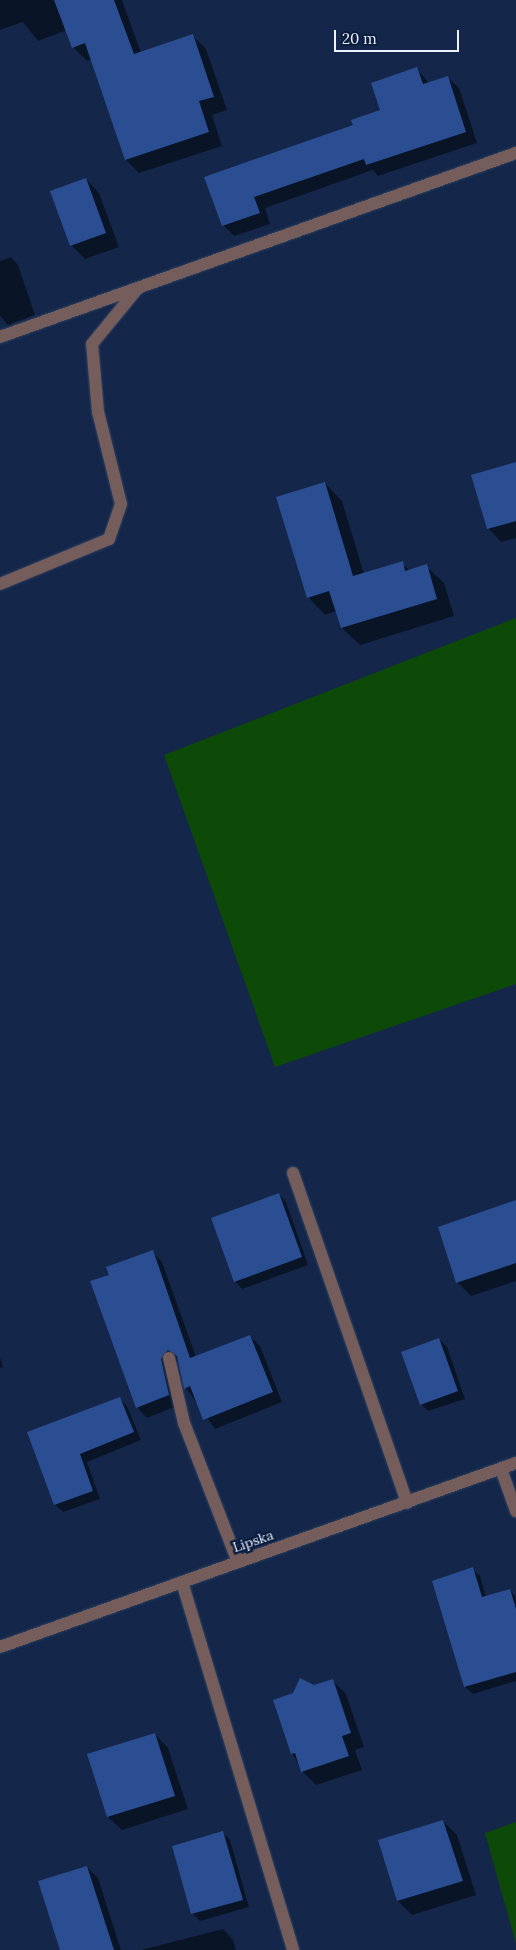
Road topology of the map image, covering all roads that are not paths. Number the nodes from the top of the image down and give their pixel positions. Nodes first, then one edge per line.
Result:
1 (516, 154) edge
2 (138, 288) junction
3 (0, 337) edge
4 (0, 584) edge
5 (293, 1173) dead end
6 (170, 1358) dead end
7 (516, 1463) edge
8 (501, 1469) junction
9 (407, 1503) junction
10 (516, 1511) edge
11 (238, 1562) junction
12 (182, 1582) junction
13 (0, 1648) edge
14 (293, 1950) edge

1 - 2 street
2 - 3 street
2 - 4 street
5 - 9 street
6 - 11 street
7 - 8 street, Lipska
8 - 9 street, Lipska
8 - 10 street
9 - 11 street, Lipska
11 - 12 street, Lipska
12 - 13 street, Lipska
12 - 14 street

